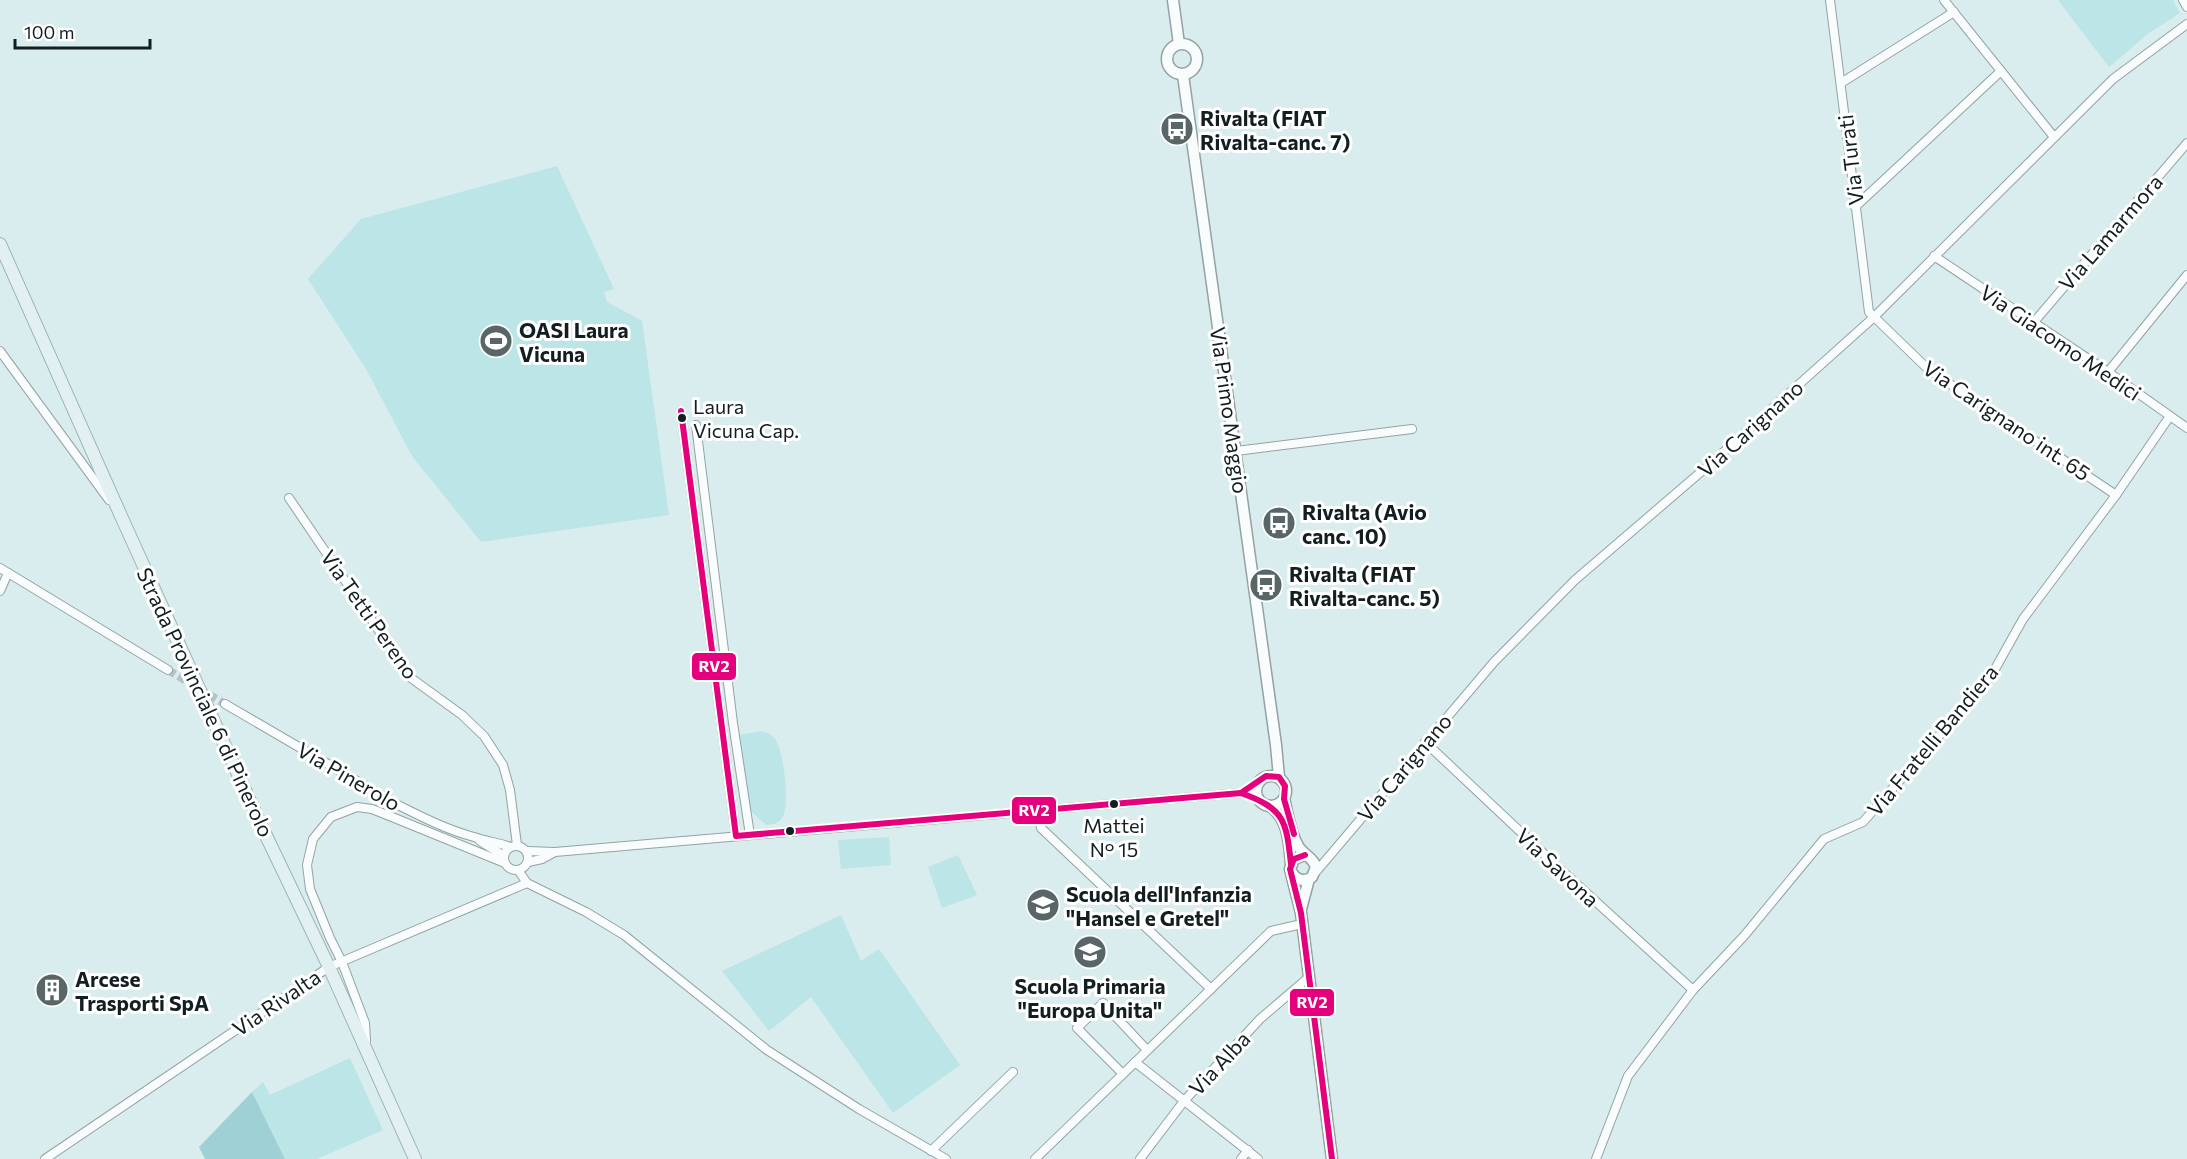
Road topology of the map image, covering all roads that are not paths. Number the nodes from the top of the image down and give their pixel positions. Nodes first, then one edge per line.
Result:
1 (1173, 0) edge
2 (1830, 0) edge
3 (1944, 0) edge
4 (2183, 0) edge
5 (2187, 7) edge
6 (1954, 12) junction
7 (2187, 24) edge
8 (1179, 44) junction
9 (2001, 71) junction
10 (1183, 75) junction
11 (1841, 83) junction
12 (2054, 137) junction
13 (2187, 143) edge
14 (1855, 207) junction
15 (0, 244) edge
16 (1934, 256) junction
17 (2187, 275) edge
18 (1873, 318) junction
19 (2034, 322) junction
20 (0, 351) edge
21 (2108, 372) junction
22 (681, 411) dead end
23 (2170, 416) junction
24 (696, 425) dead end
25 (2187, 428) edge
26 (1412, 429) dead end
27 (1236, 451) junction
28 (2116, 495) junction
29 (289, 498) dead end
30 (121, 516) junction
31 (0, 568) edge
32 (8, 573) junction
33 (0, 591) edge
34 (168, 670) tunnel mouth
35 (225, 704) tunnel mouth
36 (1425, 742) junction
37 (1276, 744) junction
38 (1279, 777) junction
39 (1262, 779) junction
40 (1241, 793) junction
41 (1257, 798) junction
42 (1284, 799) junction
43 (1270, 806) junction
44 (1038, 811) junction
45 (750, 835) junction
46 (736, 836) junction
47 (476, 838) junction
48 (514, 846) junction
49 (526, 851) junction
50 (1333, 851) junction
51 (555, 852) junction
52 (1305, 855) junction
53 (504, 860) junction
54 (523, 866) junction
55 (1291, 869) junction
56 (1312, 876) junction
57 (527, 883) junction
58 (536, 887) junction
59 (1301, 912) junction
60 (1302, 924) junction
61 (330, 938) junction
62 (342, 962) junction
63 (329, 967) junction
64 (1309, 977) junction
65 (1211, 989) junction
66 (1694, 990) junction
67 (1148, 1050) junction
68 (366, 1052) junction
69 (1135, 1062) junction
70 (1013, 1072) dead end
71 (1123, 1074) junction
72 (1184, 1101) junction
73 (1248, 1150) junction
74 (931, 1151) junction
75 (45, 1159) edge
76 (415, 1159) edge
77 (946, 1159) edge
78 (1035, 1159) edge
79 (1140, 1159) edge
80 (1241, 1159) edge
81 (1258, 1159) edge
82 (1332, 1159) edge
83 (1596, 1159) edge

1 - 8 main road
2 - 11 street, Via Turati
3 - 6 street
4 - 5 street
6 - 9 street
6 - 11 street
7 - 12 street, Via Carignano
8 - 10 main road
8 - 10 main road
9 - 12 street
9 - 14 street
10 - 27 main road, Via Primo Maggio
11 - 14 street, Via Turati
12 - 16 street, Via Carignano
13 - 19 street, Via Lamarmora
14 - 18 street, Via Turati
15 - 30 main road, Strada Provinciale 6 di Pinerolo
16 - 18 street, Via Carignano
16 - 19 street, Via Giacomo Medici
17 - 21 street
18 - 28 street, Via Carignano int. 65
18 - 36 street, Via Carignano
19 - 21 street, Via Giacomo Medici
20 - 30 street
21 - 23 street, Via Giacomo Medici
22 - 46 street
23 - 25 street, Via Giacomo Medici
23 - 28 street, Via Fratelli Bandiera
24 - 45 street
26 - 27 street
27 - 37 main road, Via Primo Maggio
28 - 66 street, Via Fratelli Bandiera
29 - 48 street, Via Tetti Pereno
30 - 63 main road, Strada Provinciale 6 di Pinerolo
31 - 32 street
32 - 33 street
32 - 34 street
35 - 47 street, Via Pinerolo
36 - 50 street, Via Carignano
36 - 66 street, Via Savona
37 - 38 main road, Via Primo Maggio
37 - 39 main road, Via Primo Maggio
38 - 39 main road
38 - 42 main road
39 - 40 street
39 - 41 main road
40 - 41 street
40 - 44 street
41 - 43 main road
42 - 43 main road
42 - 52 main road
43 - 55 main road
44 - 45 street
44 - 65 street
45 - 46 street
46 - 51 street
47 - 48 street, Via Pinerolo
47 - 53 street, Via Pinerolo
48 - 49 street, Via Pinerolo
48 - 53 street
49 - 51 street
49 - 54 street
50 - 52 street
50 - 56 street, Via Carignano
51 - 54 street
52 - 55 main road
52 - 56 main road
53 - 54 street
53 - 61 street
54 - 57 street
54 - 58 street
55 - 56 main road
55 - 59 main road
56 - 59 main road
57 - 58 street
57 - 62 street, Via Rivalta
58 - 74 street
59 - 60 main road
60 - 64 main road
60 - 65 street
61 - 62 street
61 - 63 street
62 - 63 street, Via Rivalta
62 - 68 street
63 - 68 main road, Strada Provinciale 6 di Pinerolo
63 - 75 street, Via Rivalta
64 - 72 street, Via Alba
64 - 82 main road
65 - 67 street
66 - 83 street, Via Fratelli Bandiera
67 - 69 street
67 - 71 street
68 - 76 main road, Strada Provinciale 6 di Pinerolo
69 - 71 street
69 - 72 street
70 - 74 street
71 - 78 street
72 - 73 street
72 - 79 street, Via Alba
73 - 80 street
73 - 81 street
74 - 77 street

